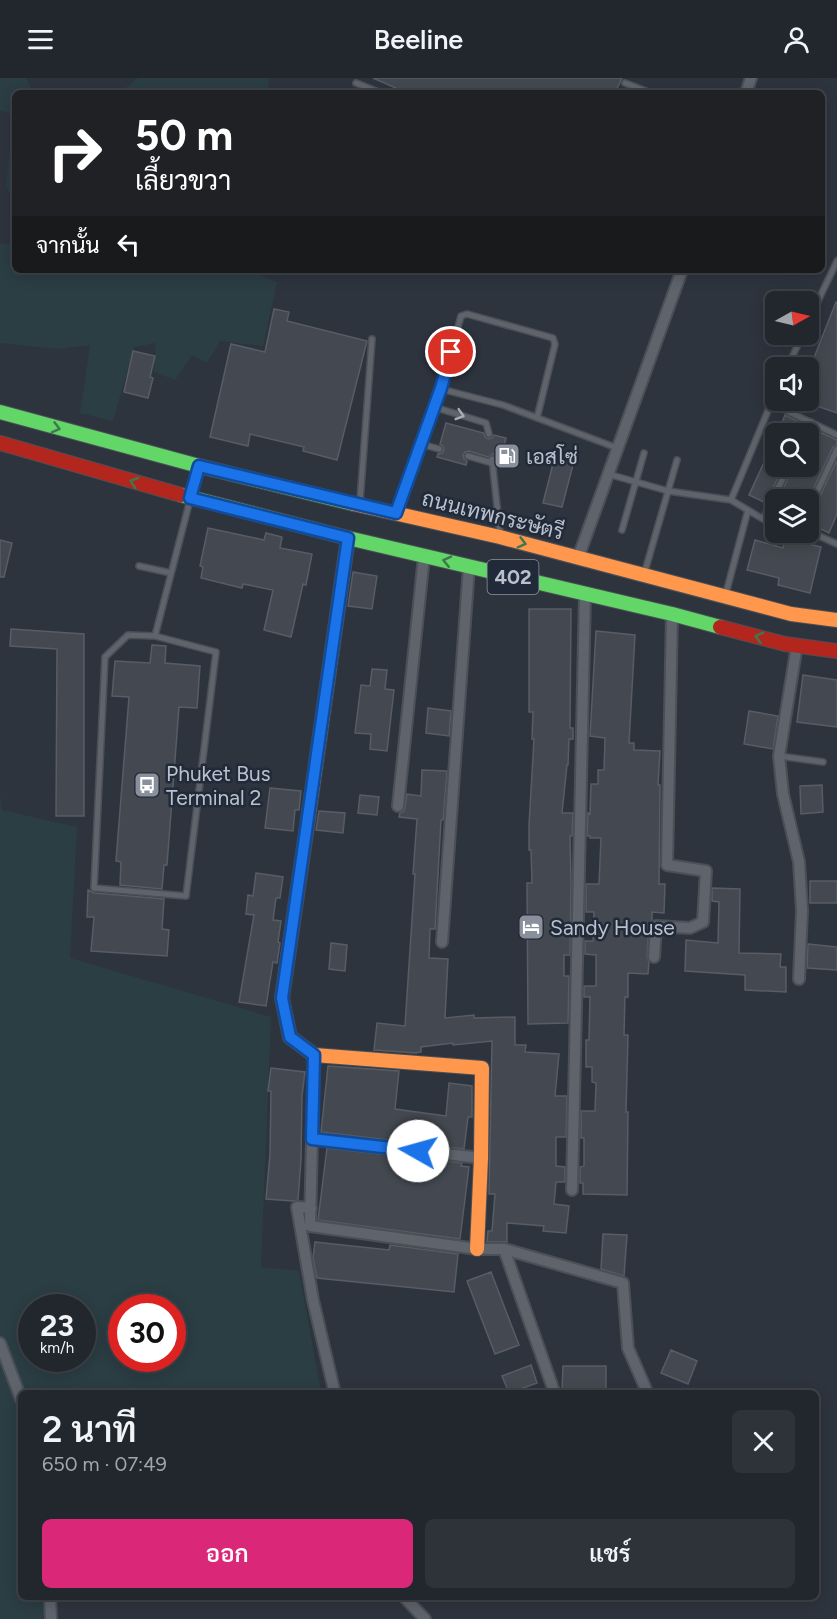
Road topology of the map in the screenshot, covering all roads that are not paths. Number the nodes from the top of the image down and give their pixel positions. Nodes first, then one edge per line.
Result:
1 (356, 83) dead end
2 (625, 83) dead end
3 (374, 90) edge
4 (643, 90) edge
5 (837, 261) edge
6 (681, 273) edge
7 (819, 299) edge
8 (372, 339) dead end
9 (441, 388) junction
10 (434, 407) junction
11 (768, 411) edge
12 (785, 411) edge
13 (0, 412) edge
14 (537, 418) junction
15 (811, 422) joint
16 (489, 434) dead end
17 (837, 435) edge
18 (0, 443) edge
19 (421, 444) junction
20 (617, 447) junction
21 (837, 448) edge
22 (439, 449) dead end
23 (644, 453) dead end
24 (468, 456) dead end
25 (677, 460) dead end
26 (199, 466) junction
27 (608, 474) junction
28 (784, 477) edge
29 (634, 481) junction
30 (818, 489) edge
31 (668, 490) junction
32 (190, 498) junction
33 (731, 500) junction
34 (360, 506) junction
35 (748, 510) junction
36 (396, 513) junction
37 (763, 519) joint
38 (622, 530) dead end
39 (819, 536) edge
40 (500, 537) junction
41 (348, 538) junction
42 (837, 543) edge
43 (424, 556) junction
44 (578, 558) junction
45 (139, 566) dead end
46 (469, 566) junction
47 (171, 573) junction
48 (644, 575) junction
49 (585, 594) junction
50 (725, 597) junction
51 (672, 614) junction
52 (837, 620) edge
53 (155, 636) junction
54 (797, 645) junction
55 (837, 651) edge
56 (779, 756) junction
57 (823, 762) dead end
58 (398, 806) dead end
59 (442, 942) dead end
60 (654, 957) dead end
61 (799, 979) dead end
62 (314, 1055) junction
63 (312, 1139) junction
64 (481, 1158) junction
65 (572, 1190) dead end
66 (310, 1209) junction
67 (477, 1249) junction
68 (504, 1249) junction
69 (0, 1343) edge
70 (333, 1390) edge
71 (554, 1390) edge
72 (646, 1390) edge
73 (18, 1391) edge
74 (51, 1600) edge
75 (407, 1600) edge
76 (51, 1619) edge
77 (425, 1619) edge

1 - 3 lane
2 - 4 lane
5 - 7 lane
6 - 20 street
8 - 34 lane
9 - 10 lane
9 - 14 lane
9 - 14 lane
10 -> 16 lane
10 - 19 lane
11 - 33 lane
12 - 15 lane
13 -> 26 main road, ถนนเทพกระษัตรี / 402
14 - 20 lane
15 - 17 lane
32 -> 18 main road, 402
19 - 22 lane
19 - 36 lane
20 - 27 street
21 - 30 lane
23 - 29 lane
24 - 40 lane
25 - 31 lane
26 - 32 lane
26 - 34 main road, ถนนเทพกระษัตรี / 402
27 - 29 lane
27 - 44 street
28 - 37 lane
29 - 31 lane
29 - 38 lane
31 - 33 lane
31 - 48 lane
32 - 41 main road, 402
32 - 47 lane
33 - 35 lane
34 - 36 main road, ถนนเทพกระษัตรี / 402
35 - 37 lane
35 - 50 lane
36 - 40 main road, ถนนเทพกระษัตรี / 402
39 - 42 lane
40 -> 44 main road, ถนนเทพกระษัตรี / 402
41 - 43 main road, 402
41 - 62 main road
46 -> 43 main road, 402
43 - 58 street
44 - 48 main road, ถนนเทพกระษัตรี / 402
45 - 47 lane
46 - 49 main road, 402
46 - 59 street
47 - 53 lane
48 - 50 main road, ถนนเทพกระษัตรี / 402
49 - 51 main road, 402
49 - 65 street
50 - 52 main road, ถนนเทพกระษัตรี / 402
54 -> 51 main road, 402
51 - 60 street
53 - 53 lane
54 - 55 main road, 402
54 - 56 street
56 - 57 lane
56 - 61 street
62 - 63 street
62 - 64 main road
63 - 64 street
63 - 66 street
64 - 67 main road
66 - 67 street
66 - 70 street
67 - 68 street
68 - 71 street
68 - 72 street
69 - 73 street
74 - 76 street
75 - 77 street

